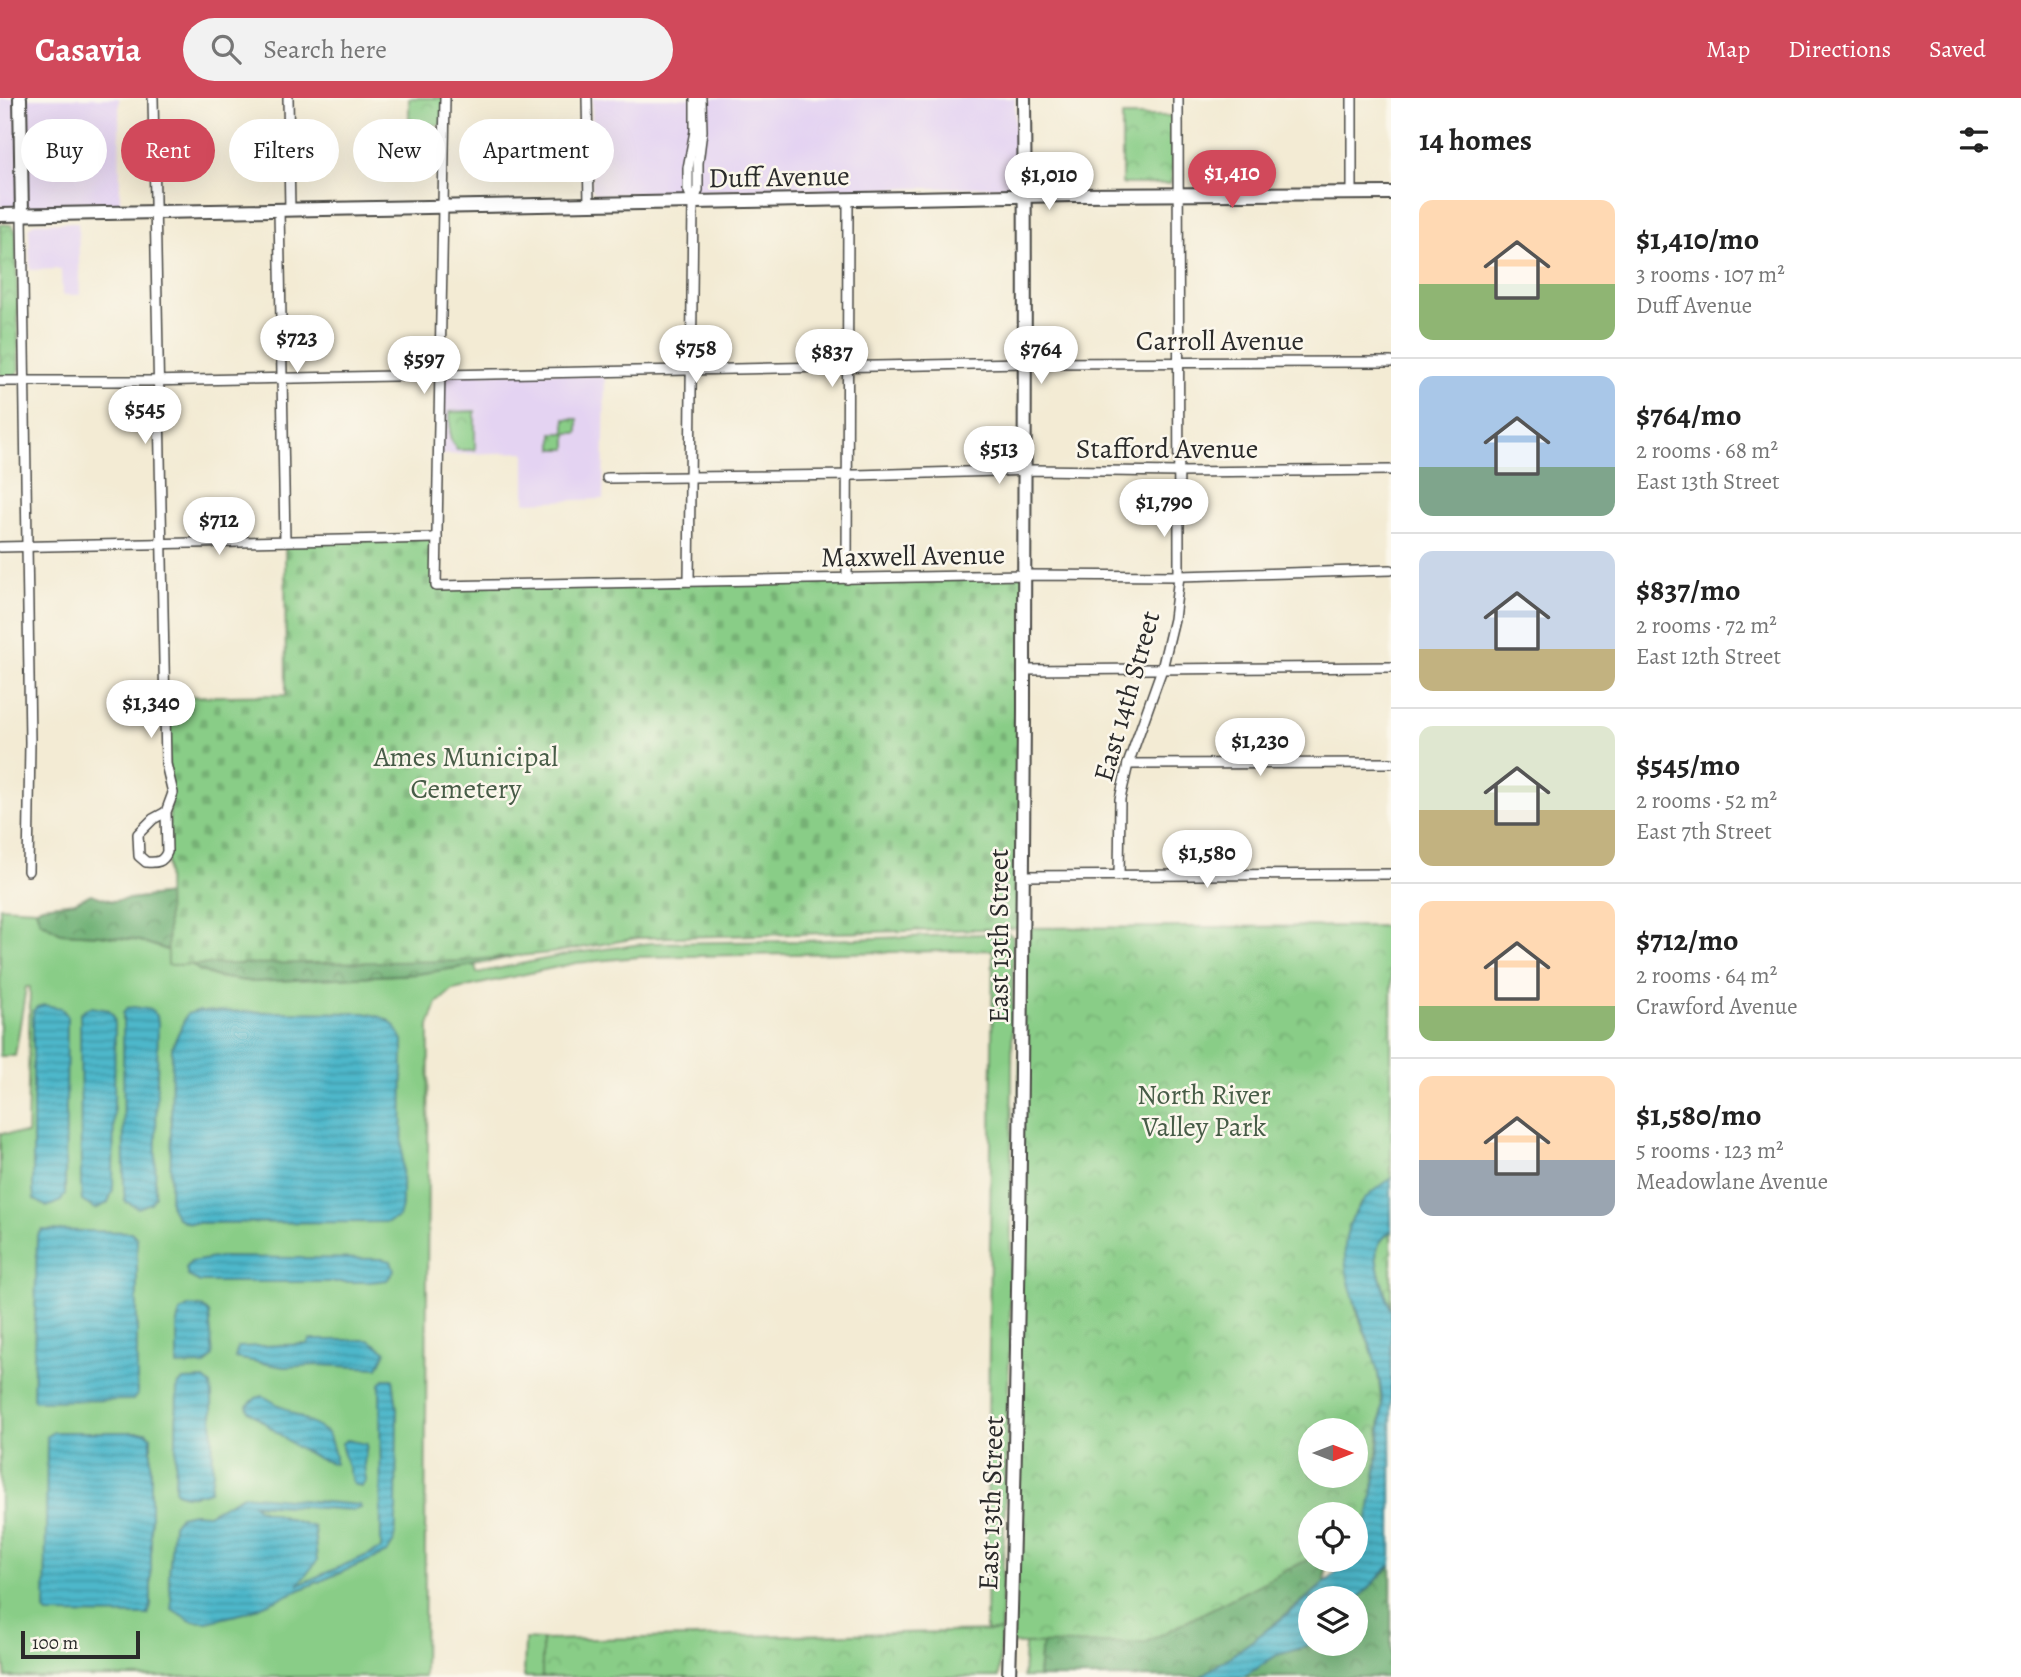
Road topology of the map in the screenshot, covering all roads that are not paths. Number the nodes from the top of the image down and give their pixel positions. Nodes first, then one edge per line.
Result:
1 (20, 98) edge
2 (153, 98) edge
3 (288, 98) edge
4 (445, 98) edge
5 (587, 98) edge
6 (695, 98) edge
7 (701, 98) edge
8 (1024, 98) edge
9 (1178, 98) edge
10 (1352, 98) edge
11 (1178, 193) junction
12 (1352, 193) junction
13 (1391, 193) edge
14 (1025, 196) junction
15 (848, 199) junction
16 (692, 202) junction
17 (589, 204) junction
18 (445, 207) junction
19 (285, 210) junction
20 (155, 212) junction
21 (0, 215) edge
22 (22, 215) junction
23 (1391, 362) edge
24 (1024, 363) junction
25 (1178, 363) junction
26 (847, 367) junction
27 (691, 370) junction
28 (439, 374) junction
29 (282, 378) junction
30 (26, 380) junction
31 (159, 380) junction
32 (0, 381) edge
33 (1024, 470) junction
34 (1391, 470) edge
35 (1179, 472) junction
36 (847, 475) junction
37 (690, 477) junction
38 (607, 478) dead end
39 (437, 538) junction
40 (285, 541) junction
41 (162, 544) junction
42 (28, 546) junction
43 (0, 547) edge
44 (1391, 570) edge
45 (1024, 575) junction
46 (1180, 576) junction
47 (847, 579) junction
48 (689, 581) junction
49 (1391, 667) edge
50 (1162, 669) junction
51 (1024, 670) junction
52 (1391, 763) edge
53 (1128, 764) junction
54 (166, 812) junction
55 (28, 871) dead end
56 (1391, 874) edge
57 (1023, 876) junction
58 (1119, 876) junction
59 (1009, 1677) edge

1 - 22 main road
2 - 20 street
3 - 19 street
4 - 18 street
5 - 17 street
6 - 16 street
7 - 16 street
8 - 14 main road, East 13th Street
9 - 11 street, East 14th Street
10 - 12 street
11 - 12 main road, Duff Avenue
11 - 14 main road, Duff Avenue
11 - 25 street, East 14th Street
12 - 13 main road, Duff Avenue
14 - 15 main road, Duff Avenue
14 - 24 main road, East 13th Street
15 - 16 main road, Duff Avenue
15 - 26 street
16 - 17 main road, Duff Avenue
16 - 27 street
17 - 18 main road, Duff Avenue
18 - 19 main road, Duff Avenue
18 - 28 street
19 - 20 main road, Duff Avenue
19 - 29 street
20 - 22 main road, Duff Avenue
20 - 31 street
21 - 22 main road, Duff Avenue
22 - 30 street
23 - 25 street, Carroll Avenue
24 - 25 street, Carroll Avenue
24 - 26 street, Carroll Avenue
24 - 33 main road, East 13th Street
25 - 35 street, East 14th Street
26 - 27 street, Carroll Avenue
26 - 36 street
27 - 28 street, Carroll Avenue
27 - 37 street
28 - 29 street, Carroll Avenue
28 - 39 street
29 - 31 street, Carroll Avenue
29 - 40 street
30 - 31 street, Carroll Avenue
30 - 32 street, Carroll Avenue
30 - 42 street
31 - 41 street
33 - 35 street, Stafford Avenue
33 - 36 street, Stafford Avenue
33 - 45 main road, East 13th Street
34 - 35 street, Stafford Avenue
35 - 46 street, East 14th Street
36 - 37 street, Stafford Avenue
36 - 47 street
37 - 38 street, Stafford Avenue
37 - 48 street
39 - 40 street
39 - 48 street, Maxwell Avenue
40 - 41 street
41 - 42 street
41 - 54 street
42 - 43 street
42 - 55 street
44 - 46 street, Maxwell Avenue
45 - 46 street, Maxwell Avenue
45 - 47 street, Maxwell Avenue
45 - 51 main road, East 13th Street
46 - 50 street, East 14th Street
47 - 48 street, Maxwell Avenue
49 - 50 street
50 - 51 street
50 - 53 street, East 14th Street
51 - 57 main road, East 13th Street
52 - 53 street
53 - 58 street, East 14th Street
54 - 54 street
56 - 58 street
57 - 58 street
57 - 59 main road, East 13th Street

